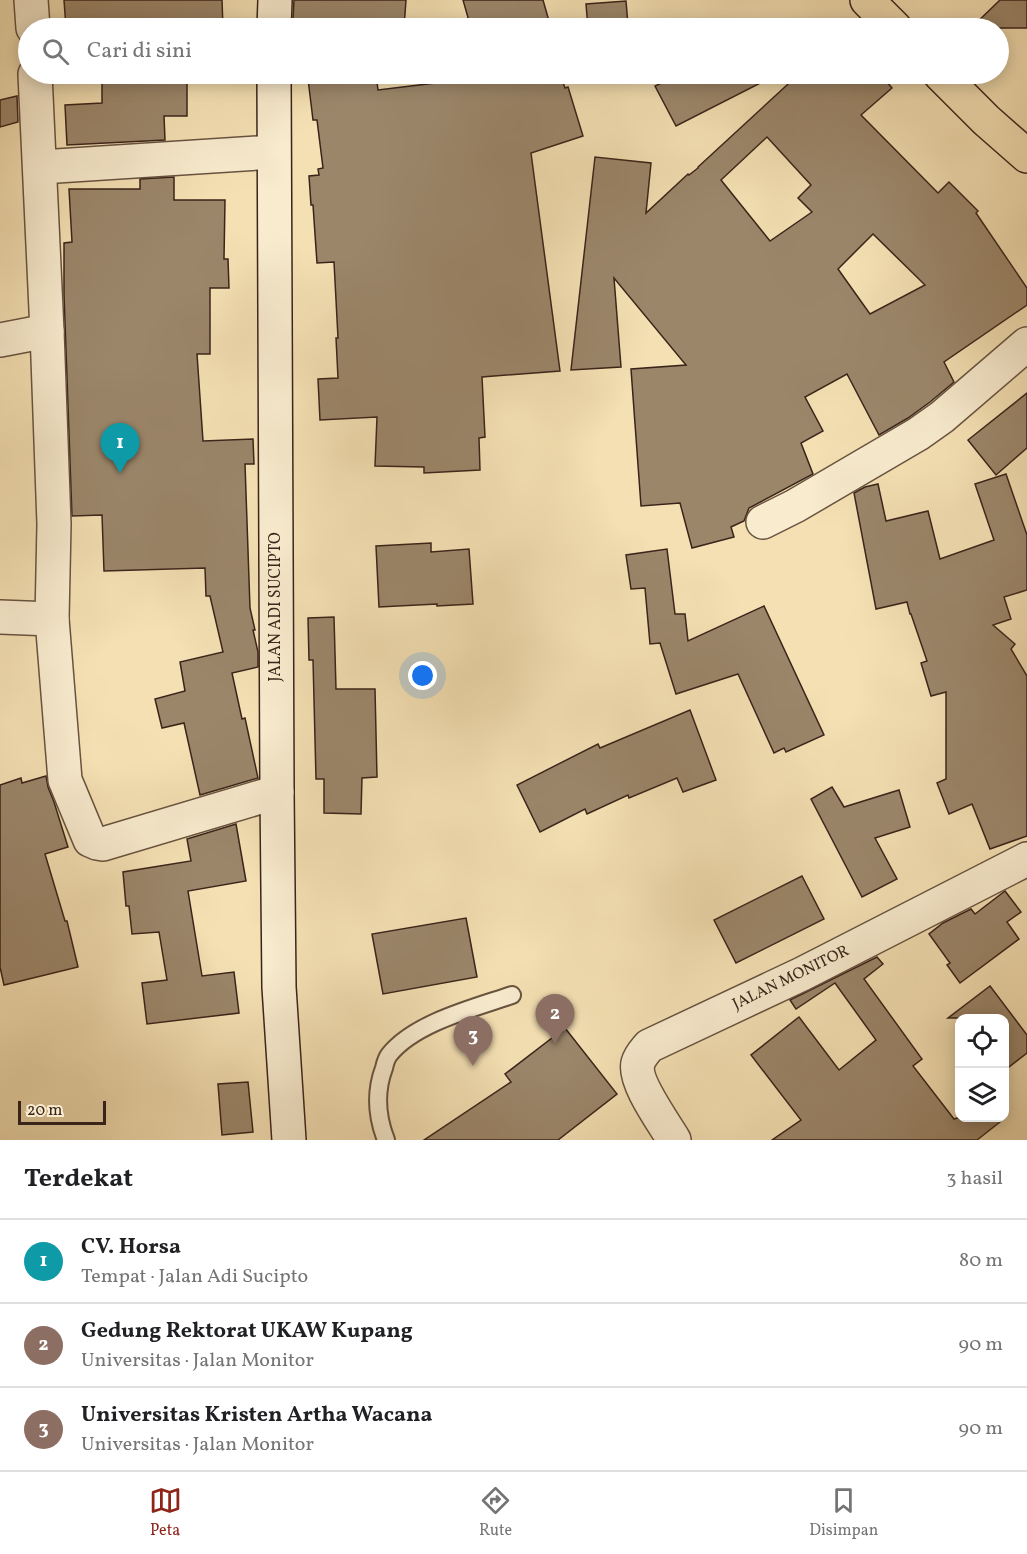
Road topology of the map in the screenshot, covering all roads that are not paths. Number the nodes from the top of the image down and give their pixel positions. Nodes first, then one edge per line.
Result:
1 (31, 0) edge
2 (274, 0) edge
3 (867, 0) edge
4 (32, 18) edge
5 (274, 18) edge
6 (885, 18) edge
7 (36, 84) edge
8 (274, 84) edge
9 (950, 84) edge
10 (273, 152) junction
11 (1027, 156) edge
12 (40, 167) junction
13 (47, 331) junction
14 (0, 340) edge
15 (1027, 344) edge
16 (763, 522) dead end
17 (0, 618) edge
18 (52, 619) junction
19 (277, 792) junction
20 (1027, 859) edge
21 (512, 996) dead end
22 (289, 1140) edge
23 (386, 1140) edge
24 (675, 1140) edge

1 - 4 street
2 - 5 street
3 - 6 highway
7 - 12 street
8 - 10 street, JALAN ADI SUCIPTO
9 - 11 highway
10 - 12 street
10 - 19 street, JALAN ADI SUCIPTO
12 - 13 street
13 - 14 street
13 - 18 street
15 - 16 street
17 - 18 street
18 - 19 street
19 - 22 street, JALAN ADI SUCIPTO
20 - 24 street, JALAN MONITOR
21 - 23 lane

